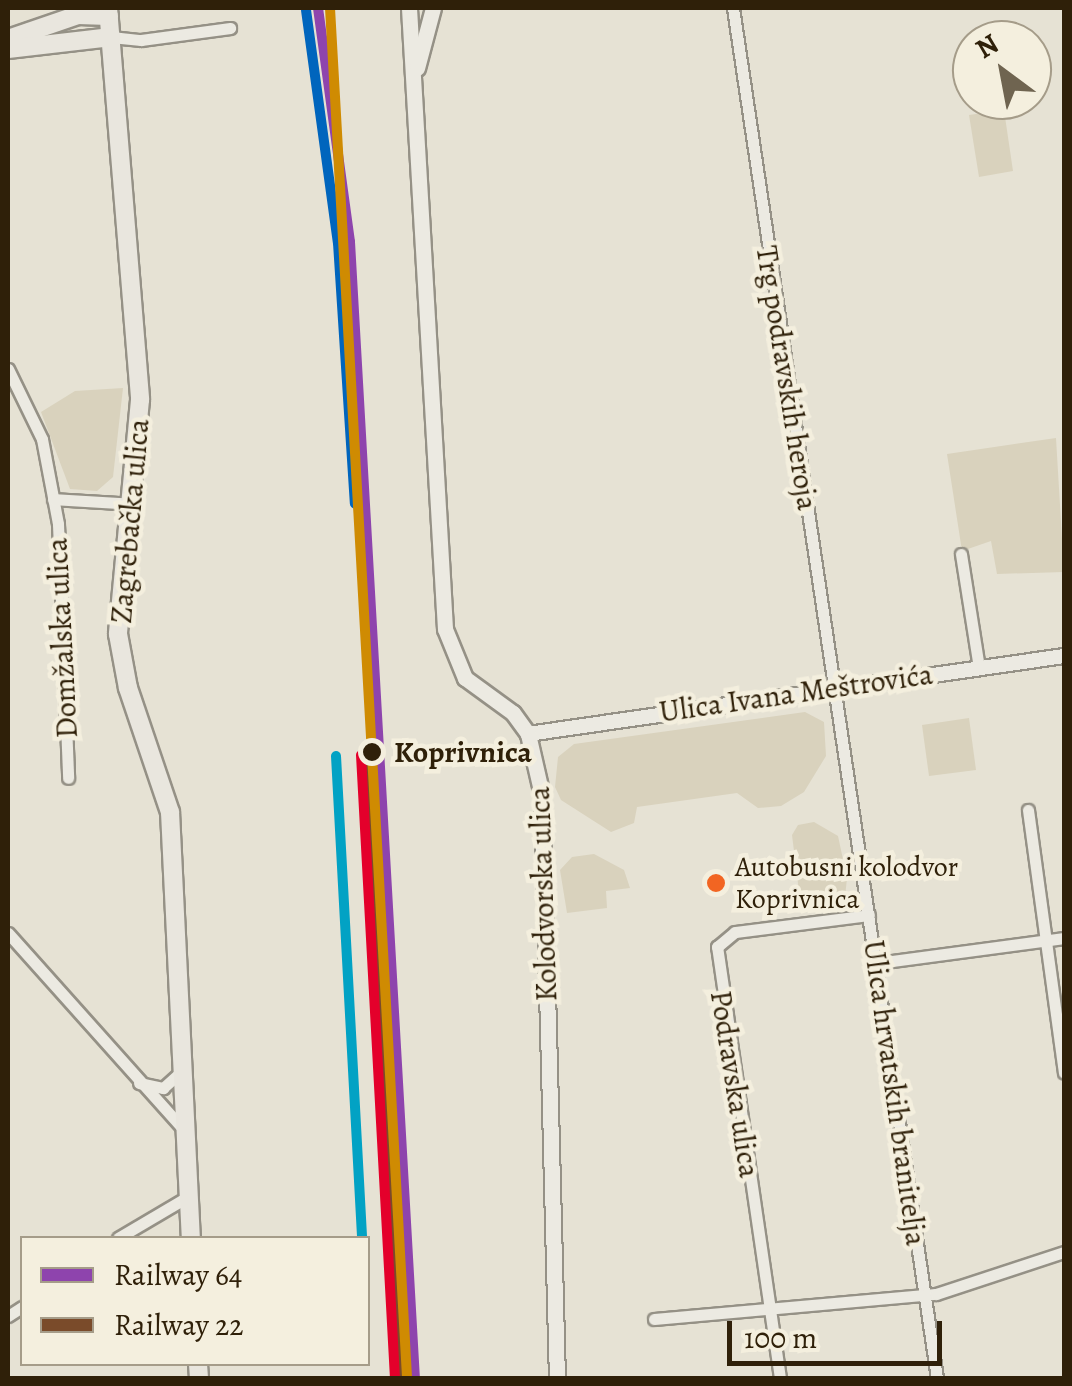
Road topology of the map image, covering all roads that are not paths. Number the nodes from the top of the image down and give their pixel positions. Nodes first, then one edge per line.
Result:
1 (66, 8) edge
2 (408, 8) edge
3 (433, 8) edge
4 (733, 8) edge
5 (109, 12) edge
6 (49, 25) junction
7 (230, 28) dead end
8 (110, 37) junction
9 (8, 40) edge
10 (8, 49) edge
11 (413, 86) junction
12 (8, 369) edge
13 (53, 499) junction
14 (135, 504) junction
15 (961, 554) dead end
16 (1064, 656) edge
17 (979, 668) junction
18 (834, 688) junction
19 (528, 734) junction
20 (843, 749) joint
21 (68, 778) dead end
22 (1028, 810) dead end
23 (868, 914) junction
24 (8, 933) edge
25 (1064, 938) edge
26 (1046, 940) junction
27 (877, 963) junction
28 (182, 1071) junction
29 (1064, 1073) edge
30 (137, 1082) junction
31 (184, 1130) junction
32 (189, 1196) junction
33 (121, 1236) edge
34 (191, 1236) edge
35 (1064, 1252) edge
36 (924, 1293) junction
37 (770, 1310) junction
38 (654, 1319) dead end
39 (556, 1378) edge
40 (780, 1378) edge
41 (937, 1378) edge

1 - 6 main road
2 - 11 main road
3 - 11 main road
4 - 18 street, Trg podravskih heroja
5 - 6 main road
5 - 8 main road, Zagrebačka ulica
6 - 9 main road
7 - 8 street
8 - 10 main road
8 - 14 main road, Zagrebačka ulica
11 - 19 main road
12 - 13 street, Domžalska ulica
13 - 14 street, Domžalska ulica
13 - 21 street, Domžalska ulica
14 - 28 main road, Zagrebačka ulica
15 - 17 street
16 - 17 street, Ulica Ivana Meštrovića
17 - 18 street, Ulica Ivana Meštrovića
18 - 19 street, Ulica Ivana Meštrovića
18 - 20 street, Trg podravskih heroja
19 - 39 main road, Kolodvorska ulica
20 - 23 street, Ulica hrvatskih branitelja
22 - 26 street
23 - 27 street, Ulica hrvatskih branitelja
23 - 37 street, Podravska ulica
24 - 30 street
25 - 26 street
26 - 27 street
26 - 29 street
27 - 36 street, Ulica hrvatskih branitelja
28 - 30 street
28 - 31 main road, Zagrebačka ulica
30 - 31 street
31 - 32 main road, Zagrebačka ulica
32 - 33 street
32 - 34 main road, Zagrebačka ulica
35 - 36 street
36 - 37 street
36 - 41 street, Ulica hrvatskih branitelja
37 - 38 street
37 - 40 street, Podravska ulica

